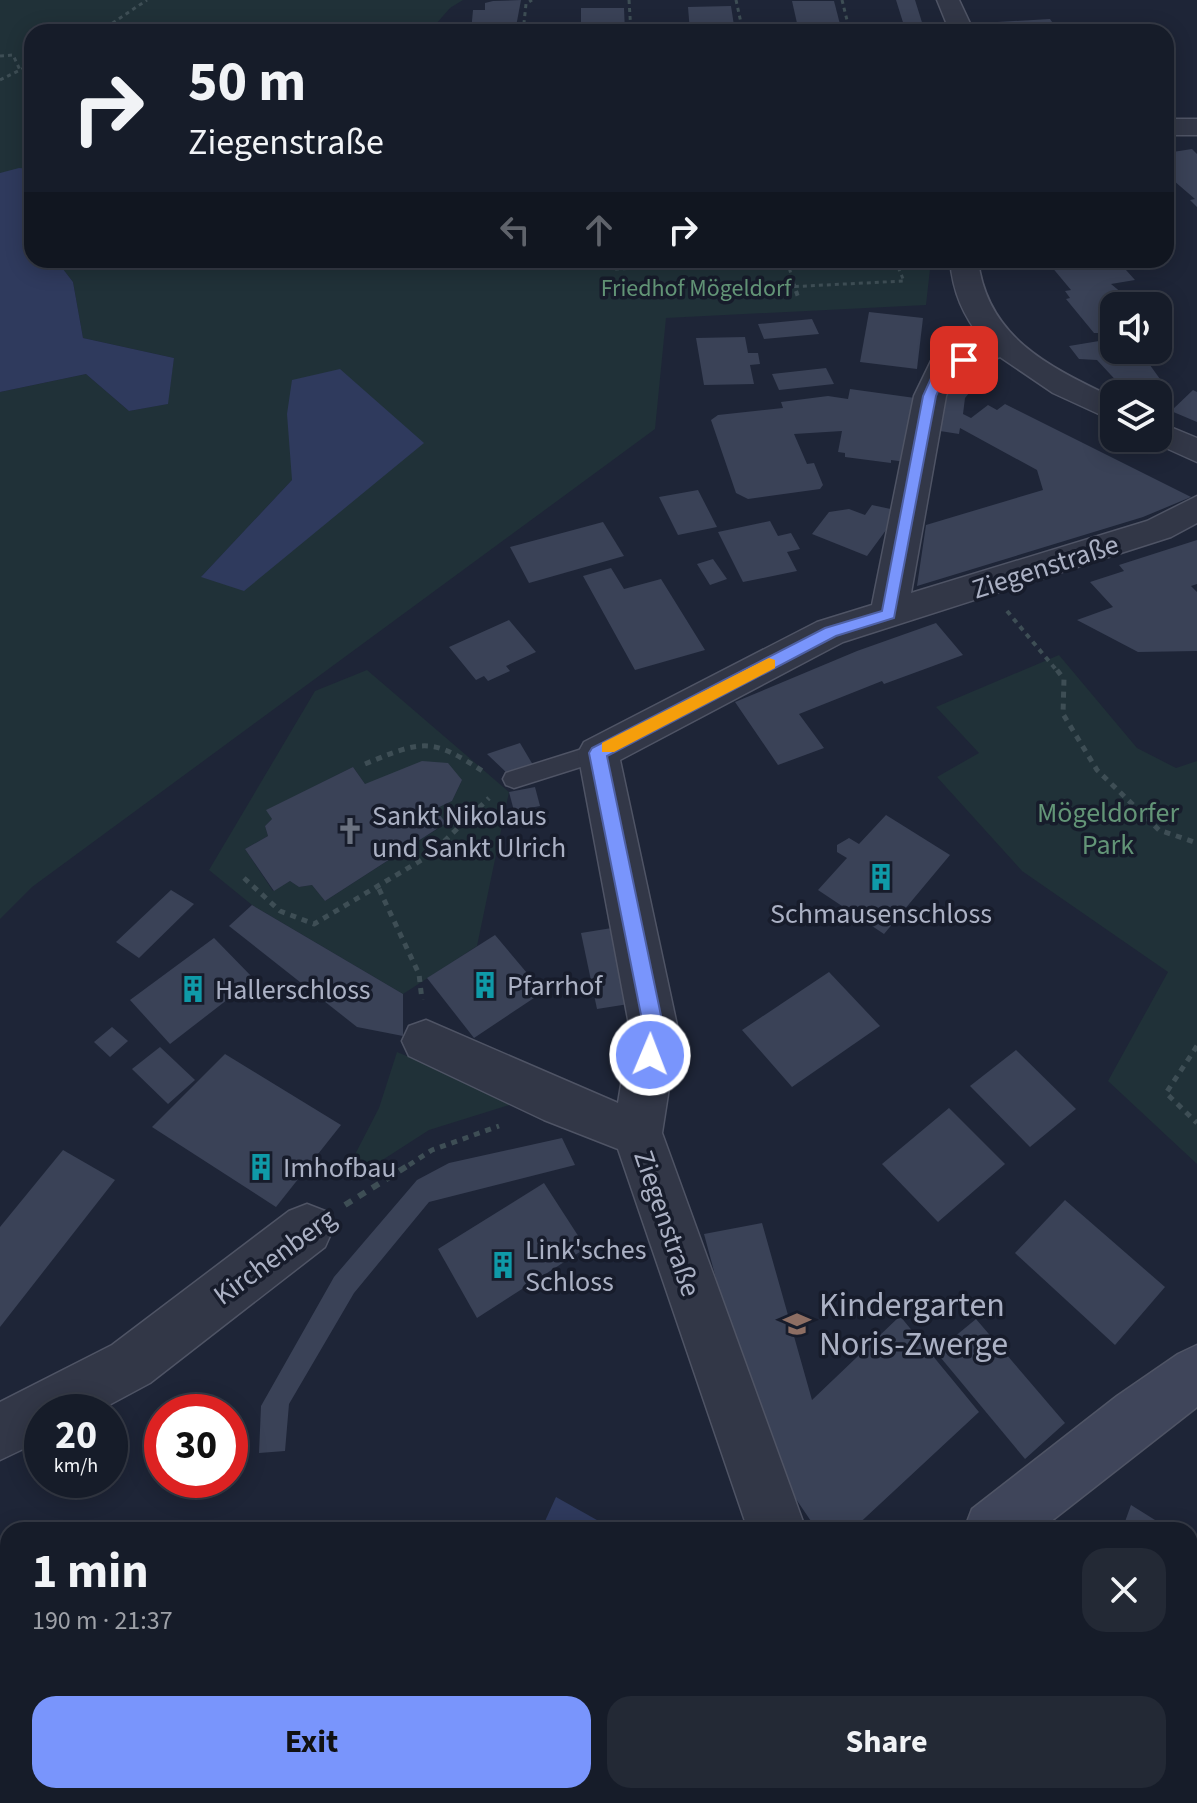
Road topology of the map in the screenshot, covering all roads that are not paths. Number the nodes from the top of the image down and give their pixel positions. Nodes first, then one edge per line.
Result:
1 (948, 0) edge
2 (958, 24) edge
3 (1174, 127) edge
4 (1197, 127) edge
5 (964, 268) edge
6 (1004, 344) junction
7 (1100, 403) edge
8 (1172, 439) edge
9 (1197, 451) edge
10 (1197, 508) edge
11 (889, 614) junction
12 (598, 753) junction
13 (507, 781) road end
14 (426, 1041) road end
15 (637, 1133) junction
16 (307, 1229) road end
17 (1197, 1373) edge
18 (0, 1432) edge
19 (774, 1522) edge
20 (1003, 1522) edge

1 - 2 street
3 - 4 street
5 - 6 street
6 - 7 street
6 - 11 street
8 - 9 street
10 - 11 street, Ziegenstraße
11 - 12 street, Ziegenstraße
12 - 13 lane
12 - 15 street, Ziegenstraße
14 - 15 street
15 - 19 street, Ziegenstraße
16 - 18 street, Kirchenberg
17 - 20 street

